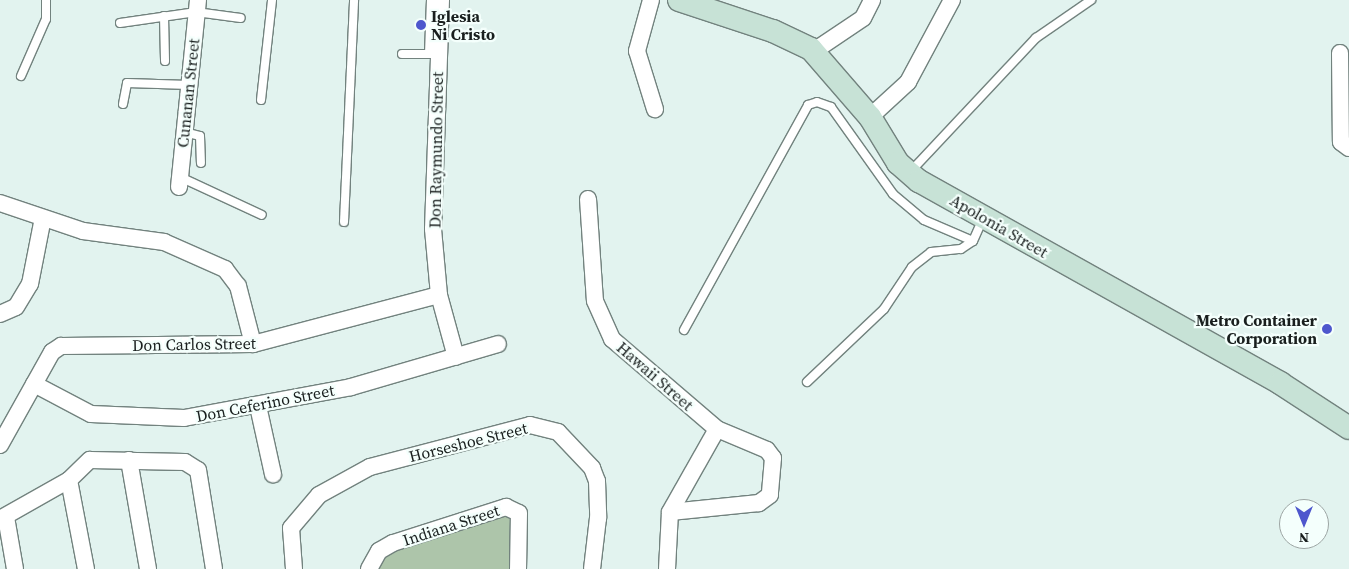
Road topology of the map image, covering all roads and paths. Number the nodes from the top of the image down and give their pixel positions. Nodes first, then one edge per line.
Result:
1 (46, 0) edge
2 (272, 0) edge
3 (354, 0) edge
4 (431, 0) edge
5 (441, 0) edge
6 (650, 0) edge
7 (872, 0) edge
8 (952, 0) edge
9 (1091, 0) edge
10 (686, 1) edge
11 (197, 6) edge
12 (164, 16) junction
13 (241, 18) dead end
14 (120, 23) dead end
15 (814, 52) junction
16 (1340, 52) dead end
17 (402, 54) dead end
18 (433, 54) junction
19 (165, 62) dead end
20 (21, 76) dead end
21 (189, 85) junction
22 (261, 100) dead end
23 (123, 104) dead end
24 (655, 109) dead end
25 (866, 113) junction
26 (844, 122) junction
27 (184, 132) junction
28 (1349, 148) edge
29 (201, 163) dead end
30 (908, 174) junction
31 (179, 182) joint
32 (588, 200) dead end
33 (0, 203) edge
34 (262, 215) dead end
35 (984, 217) junction
36 (43, 218) junction
37 (344, 222) dead end
38 (973, 241) junction
39 (439, 295) junction
40 (0, 314) edge
41 (684, 330) dead end
42 (253, 344) junction
43 (498, 344) dead end
44 (456, 357) junction
45 (807, 382) dead end
46 (34, 384) junction
47 (258, 406) junction
48 (1349, 428) edge
49 (717, 429) junction
50 (0, 445) edge
51 (129, 460) junction
52 (273, 474) dead end
53 (70, 480) junction
54 (670, 512) junction
55 (3, 518) edge
56 (15, 569) edge
57 (86, 569) edge
58 (148, 569) edge
59 (214, 569) edge
60 (294, 569) edge
61 (368, 569) edge
62 (518, 569) edge
63 (592, 569) edge
64 (666, 569) edge

1 - 20 lane
2 - 22 lane
3 - 37 lane
4 - 18 lane
5 - 18 street, Don Raymundo Street
6 - 24 street
7 - 15 street
8 - 25 street
9 - 30 lane
10 - 15 main road, Apolonia Street
11 - 12 lane
11 - 13 lane
11 - 21 street, Cunanan Street
12 - 14 lane
12 - 19 lane
15 - 25 main road, Apolonia Street
16 - 28 street
17 - 18 lane
18 - 39 street, Don Raymundo Street
21 - 23 lane
21 - 27 street, Cunanan Street
25 - 26 lane
25 - 30 main road, Apolonia Street
26 - 38 lane
26 - 41 lane
27 - 29 lane
27 - 31 street, Cunanan Street
30 - 35 main road, Apolonia Street
31 - 34 lane
32 - 49 street, Hawaii Street
33 - 36 street
35 - 38 lane
35 - 48 main road, Apolonia Street
36 - 40 street
36 - 42 street
38 - 45 lane
39 - 42 street, Don Carlos Street
39 - 44 street, Don Raymundo Street
42 - 46 street, Don Carlos Street
43 - 44 street, Don Ceferino Street
44 - 47 street, Don Ceferino Street
46 - 47 street, Don Ceferino Street
46 - 50 street, Don Carlos Street
47 - 52 street
49 - 54 street
49 - 54 street, Hawaii Street
51 - 53 street
51 - 58 street
51 - 59 street
53 - 55 street
53 - 57 street
54 - 64 street
55 - 56 street
60 - 63 street, Horseshoe Street
61 - 62 street, Indiana Street

